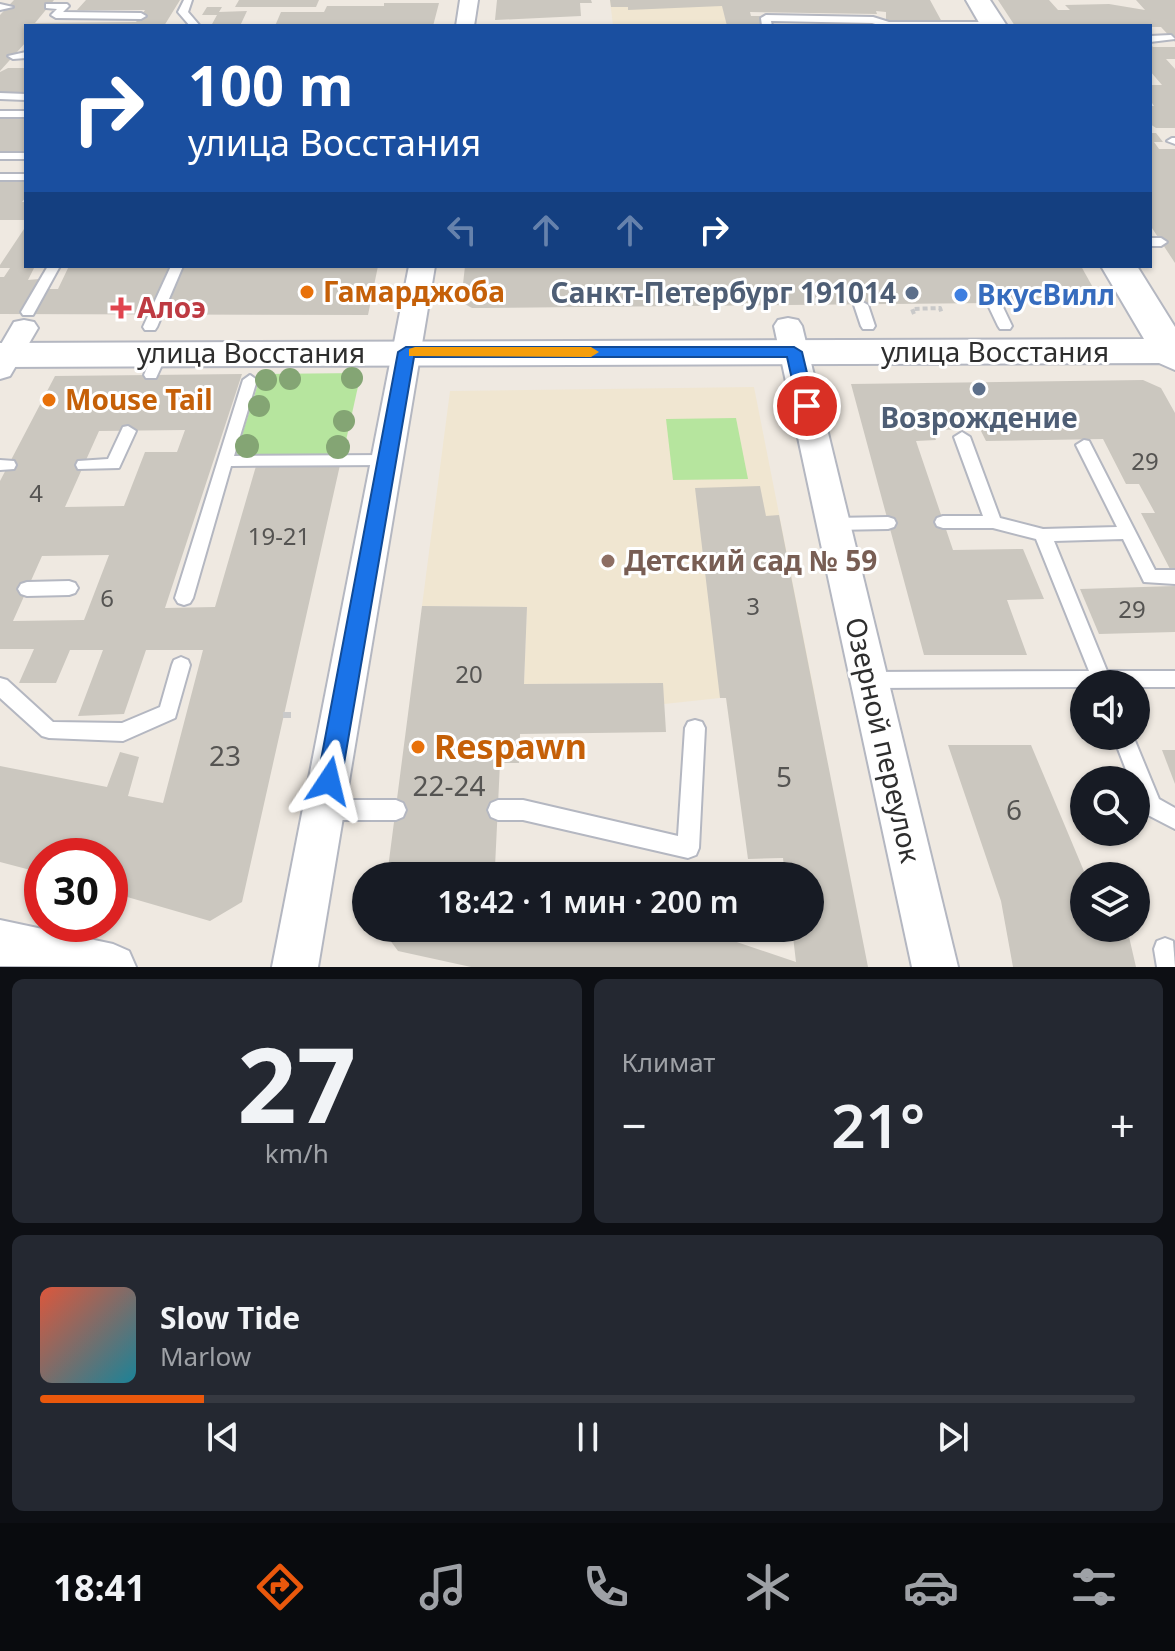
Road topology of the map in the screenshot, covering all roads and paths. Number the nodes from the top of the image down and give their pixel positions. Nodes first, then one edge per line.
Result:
1 (188, 0) edge
2 (469, 0) edge
3 (958, 0) edge
4 (978, 0) edge
5 (49, 6) dead end
6 (187, 15) junction
7 (141, 16) dead end
8 (170, 16) dead end
9 (194, 24) edge
10 (465, 24) edge
11 (767, 24) edge
12 (885, 24) edge
13 (973, 24) edge
14 (993, 24) edge
15 (1171, 38) dead end
16 (1152, 39) edge
17 (24, 55) edge
18 (13, 56) dead end
19 (0, 96) edge
20 (24, 97) edge
21 (0, 114) edge
22 (24, 114) edge
23 (0, 156) edge
24 (24, 156) edge
25 (0, 177) edge
26 (24, 177) edge
27 (1153, 250) edge
28 (53, 268) edge
29 (176, 268) edge
30 (422, 268) edge
31 (1120, 268) edge
32 (914, 314) dead end
33 (942, 314) dead end
34 (13, 336) edge
35 (1171, 337) edge
36 (791, 339) junction
37 (409, 340) junction
38 (154, 352) junction
39 (250, 380) dead end
40 (128, 431) dead end
41 (962, 437) dead end
42 (1084, 445) dead end
43 (387, 460) junction
44 (225, 461) junction
45 (84, 465) dead end
46 (943, 522) dead end
47 (993, 522) junction
48 (888, 523) dead end
49 (833, 524) junction
50 (1128, 533) junction
51 (1043, 535) junction
52 (1175, 577) edge
53 (69, 588) dead end
54 (27, 589) dead end
55 (184, 598) dead end
56 (181, 665) dead end
57 (1097, 670) edge
58 (1175, 679) edge
59 (869, 680) junction
60 (1150, 680) edge
61 (1070, 682) edge
62 (0, 686) edge
63 (283, 715) dead end
64 (294, 715) dead end
65 (695, 728) dead end
66 (1129, 750) edge
67 (324, 810) junction
68 (396, 810) dead end
69 (498, 810) dead end
70 (1175, 819) edge
71 (0, 943) edge
72 (113, 967) edge
73 (295, 967) edge
74 (935, 967) edge

1 - 6 lane
2 - 10 street
3 - 13 street
4 - 14 street
5 - 7 lane
6 - 8 lane
6 - 9 lane
11 - 12 lane
15 - 16 lane
17 - 18 lane
19 - 20 lane
21 - 22 lane
23 - 24 lane
25 - 26 lane
27 - 35 street
28 - 34 lane
29 - 38 lane
30 - 37 street
31 - 35 street
32 - 33 path
34 - 38 street, улица Восстания
35 - 36 street, улица Восстания
35 - 36 street, улица Восстания
36 - 37 street, улица Восстания
36 - 49 street, Озерной переулок
37 - 38 street, улица Восстания
37 - 43 street
39 - 44 lane
40 - 45 lane
41 - 47 lane
42 - 50 lane
43 - 44 lane
43 - 67 street
44 - 55 lane
46 - 47 lane
47 - 51 lane
48 - 49 lane
49 - 59 street, Озерной переулок
50 - 51 lane
50 - 52 lane
51 - 57 lane
53 - 54 lane
56 - 62 lane
58 - 60 lane
59 - 61 lane
59 - 74 street, Озерной переулок
63 - 64 path
65 - 69 lane
66 - 70 lane
67 - 68 lane
67 - 73 street
71 - 72 street

